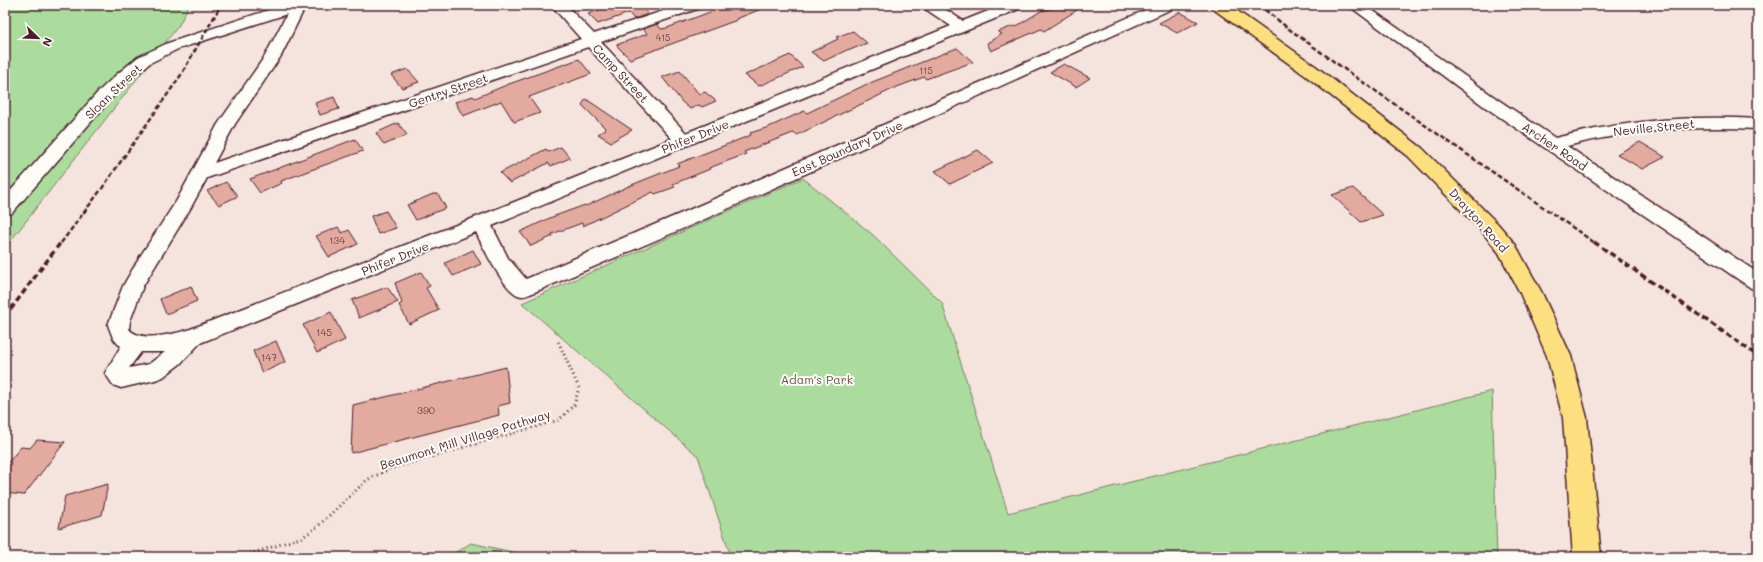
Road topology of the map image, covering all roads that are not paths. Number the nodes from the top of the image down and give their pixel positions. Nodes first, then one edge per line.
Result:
1 (298, 5) edge
2 (558, 5) edge
3 (695, 5) edge
4 (929, 5) edge
5 (1016, 5) edge
6 (1170, 5) edge
7 (1218, 5) edge
8 (1355, 5) edge
9 (962, 27) junction
10 (591, 41) junction
11 (1758, 124) edge
12 (684, 141) junction
13 (1552, 144) junction
14 (200, 174) junction
15 (5, 209) edge
16 (481, 223) junction
17 (1758, 283) edge
18 (193, 337) junction
19 (136, 343) junction
20 (1587, 557) edge

1 - 14 street
1 - 15 street, Sloan Street
2 - 10 street, Camp Street
3 - 10 street, Gentry Street
4 - 9 street
5 - 9 street, Phifer Drive
6 - 16 street, East Boundary Drive
7 - 20 main road, Drayton Road
8 - 13 street, Archer Road
9 - 12 street, Phifer Drive
10 - 12 street, Camp Street
10 - 14 street, Gentry Street
11 - 13 street, Neville Street
12 - 16 street, Phifer Drive
13 - 17 street, Archer Road
14 - 19 street
16 - 18 street, Phifer Drive
18 - 19 street, Phifer Drive
18 - 19 street

